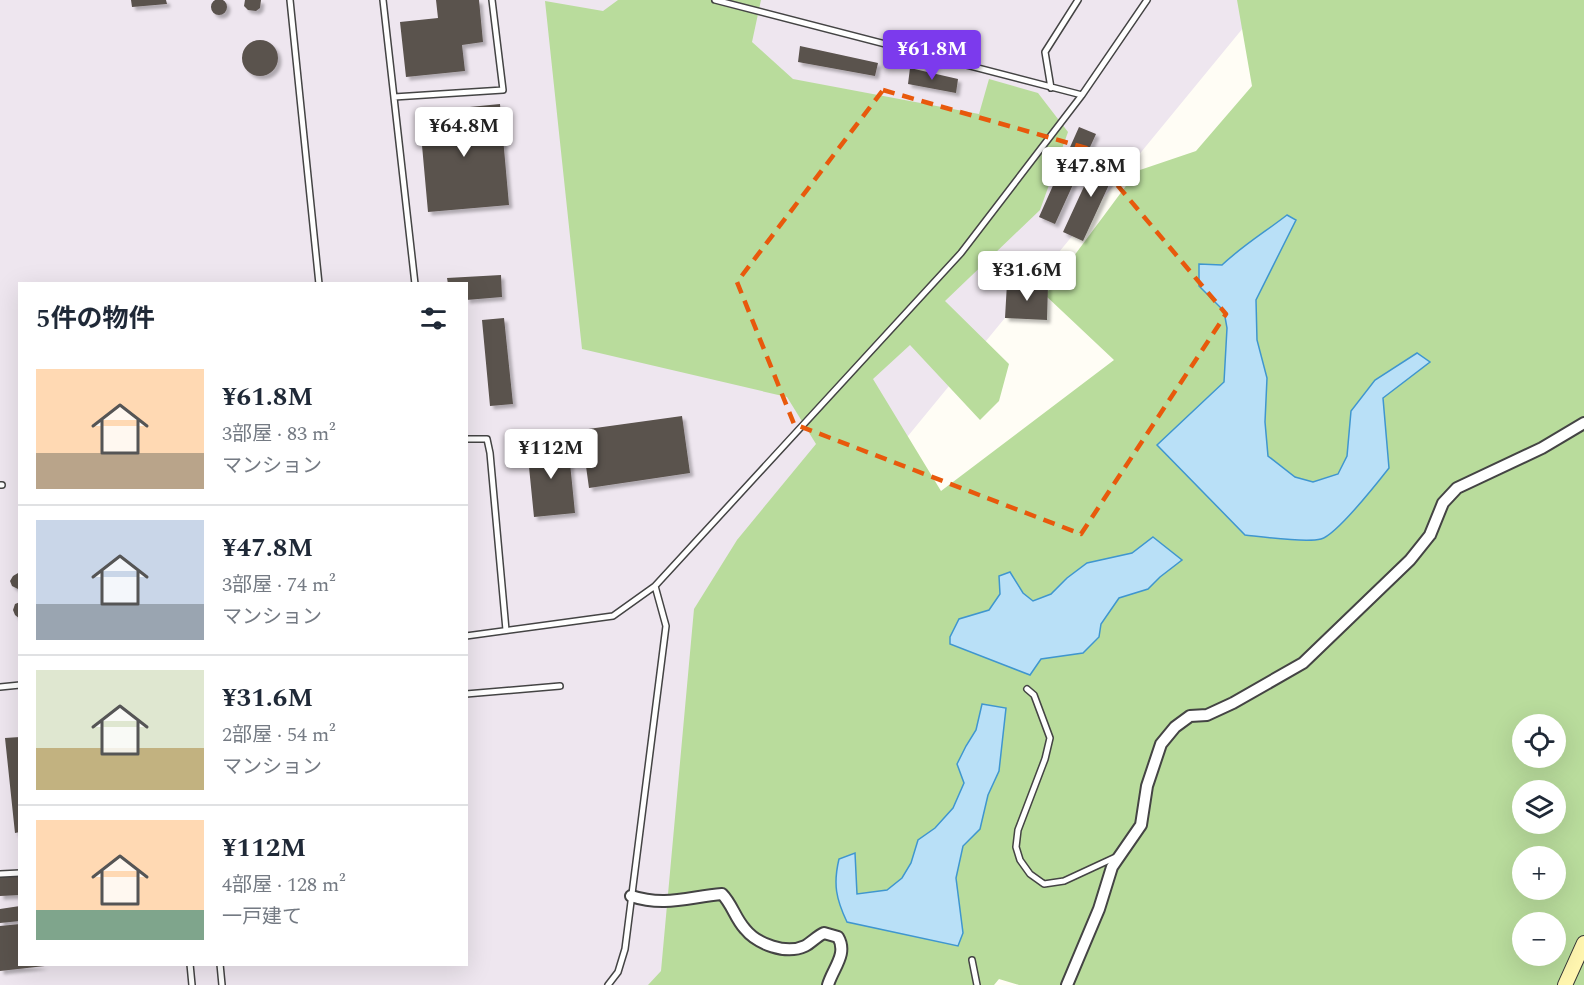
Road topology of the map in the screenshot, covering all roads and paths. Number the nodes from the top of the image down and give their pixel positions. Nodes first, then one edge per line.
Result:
1 (290, 0) edge
2 (383, 0) edge
3 (492, 0) edge
4 (715, 0) edge
5 (1078, 0) edge
6 (1147, 0) edge
7 (1051, 88) junction
8 (1082, 96) junction
9 (394, 97) junction
10 (320, 282) edge
11 (415, 282) edge
12 (1584, 423) edge
13 (468, 439) edge
14 (655, 586) junction
15 (506, 630) junction
16 (468, 636) edge
17 (18, 685) edge
18 (560, 686) dead end
19 (0, 687) edge
20 (1027, 689) dead end
21 (468, 694) edge
22 (1122, 853) junction
23 (18, 873) edge
24 (0, 874) edge
25 (631, 896) junction
26 (1584, 943) edge
27 (972, 960) dead end
28 (190, 966) edge
29 (220, 966) edge
30 (192, 985) edge
31 (222, 985) edge
32 (608, 985) edge
33 (828, 985) edge
34 (977, 985) edge
35 (1067, 985) edge
36 (1565, 985) edge

1 - 10 lane
2 - 9 lane
3 - 9 lane
4 - 7 lane
5 - 7 lane
6 - 8 lane
7 - 8 lane
8 - 14 lane
9 - 11 lane
12 - 22 street
13 - 15 lane
14 - 15 lane
14 - 25 lane
15 - 16 lane
17 - 19 lane
18 - 21 lane
20 - 22 lane
22 - 35 street
23 - 24 lane
25 - 32 lane
25 - 33 street
26 - 36 street
27 - 34 lane
28 - 30 lane
29 - 31 lane

